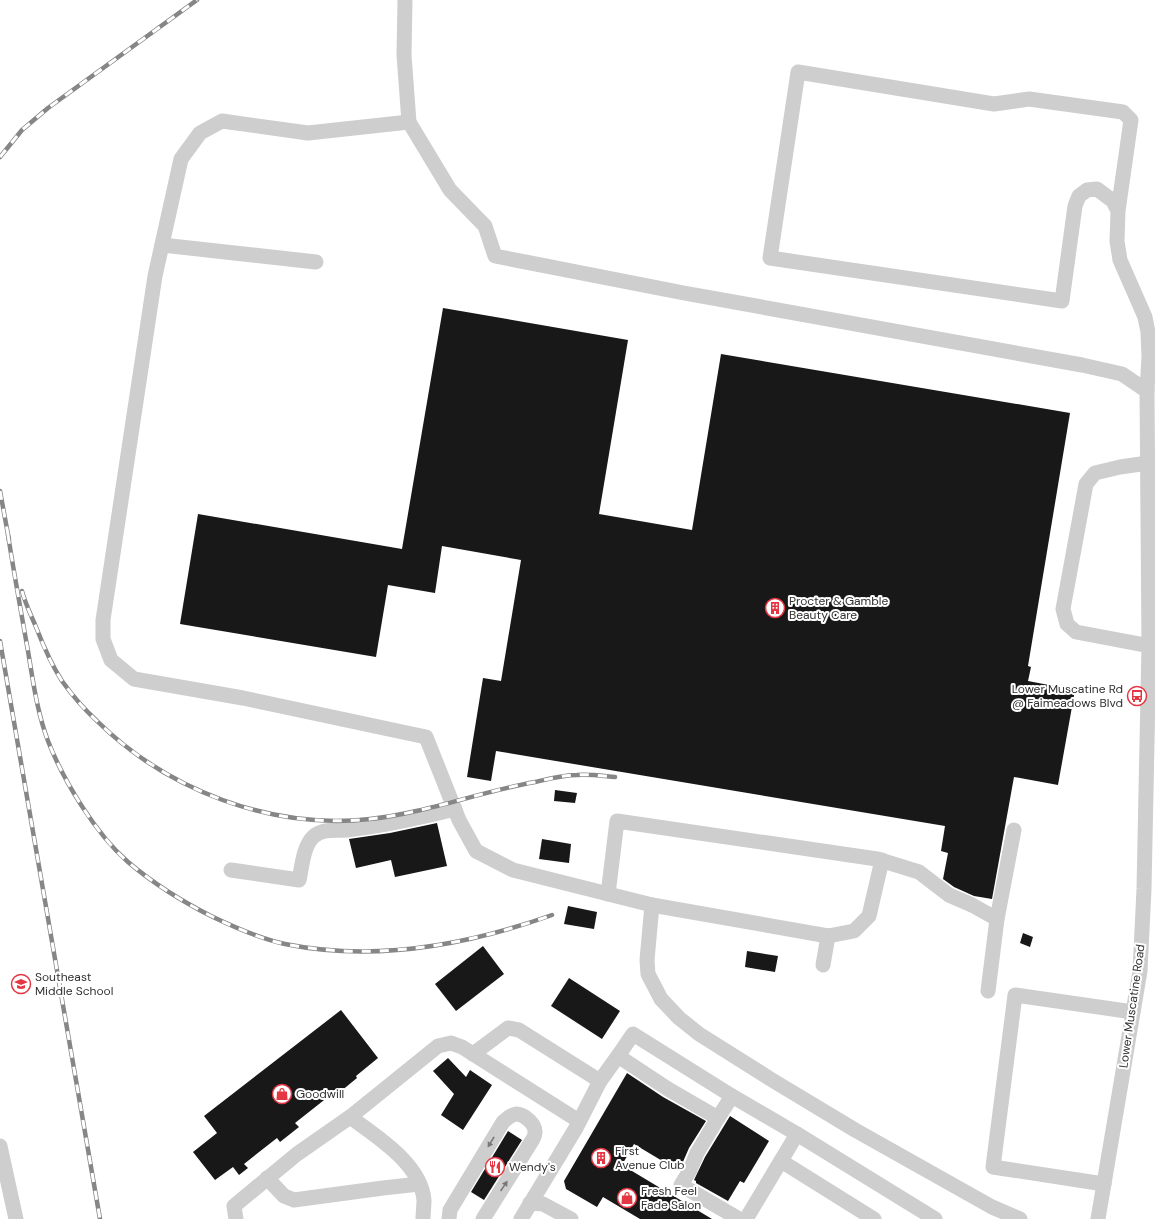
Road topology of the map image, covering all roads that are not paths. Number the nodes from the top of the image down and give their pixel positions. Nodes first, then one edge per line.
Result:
1 (405, 0) edge
2 (409, 122) junction
3 (1118, 211) junction
4 (162, 245) junction
5 (316, 262) dead end
6 (1148, 391) junction
7 (1148, 463) junction
8 (1152, 647) edge
9 (455, 810) junction
10 (1014, 830) dead end
11 (882, 860) junction
12 (231, 870) dead end
13 (608, 894) junction
14 (652, 905) junction
15 (997, 919) junction
16 (828, 936) junction
17 (823, 965) dead end
18 (988, 991) dead end
19 (1133, 1012) junction
20 (473, 1054) junction
21 (618, 1056) junction
22 (600, 1081) junction
23 (732, 1096) junction
24 (350, 1117) junction
25 (718, 1118) junction
26 (579, 1121) junction
27 (797, 1134) junction
28 (0, 1146) edge
29 (781, 1161) junction
30 (267, 1178) junction
31 (419, 1184) junction
32 (1104, 1184) junction
33 (530, 1203) junction
34 (16, 1219) edge
35 (236, 1219) edge
36 (423, 1219) edge
37 (448, 1219) edge
38 (483, 1219) edge
39 (522, 1219) edge
40 (571, 1219) edge
41 (739, 1219) edge
42 (746, 1219) edge
43 (874, 1219) edge
44 (935, 1219) edge
45 (1020, 1219) edge
46 (1098, 1219) edge

1 - 2 street
2 - 4 street
2 - 6 street
3 - 3 street, Lower Muscatine Road
3 - 6 street, Lower Muscatine Road
4 - 5 street
4 - 9 street
6 - 7 street, Lower Muscatine Road
7 - 8 street, Lower Muscatine Road
7 - 8 street
8 - 19 street, Lower Muscatine Road
9 - 12 street
9 - 13 street
10 - 15 street
11 - 13 street
11 - 15 street
11 - 16 street
13 - 14 street
14 - 16 street
14 - 45 street
15 - 18 street
16 - 17 street
19 - 32 street, Lower Muscatine Road
19 - 32 street
20 - 22 street
20 - 24 street
20 - 26 street
21 - 22 street
21 - 23 street
21 - 25 street
22 - 26 street
23 - 25 street
23 - 27 street
24 - 30 street
24 - 31 street
25 - 41 street
26 - 33 street
27 - 29 street
27 - 44 street
28 - 34 street
29 - 42 street
29 - 43 street
30 - 31 street
30 - 35 street
31 - 36 street
32 - 46 street, Lower Muscatine Road
33 - 39 street
33 - 40 street
38 -> 37 street

